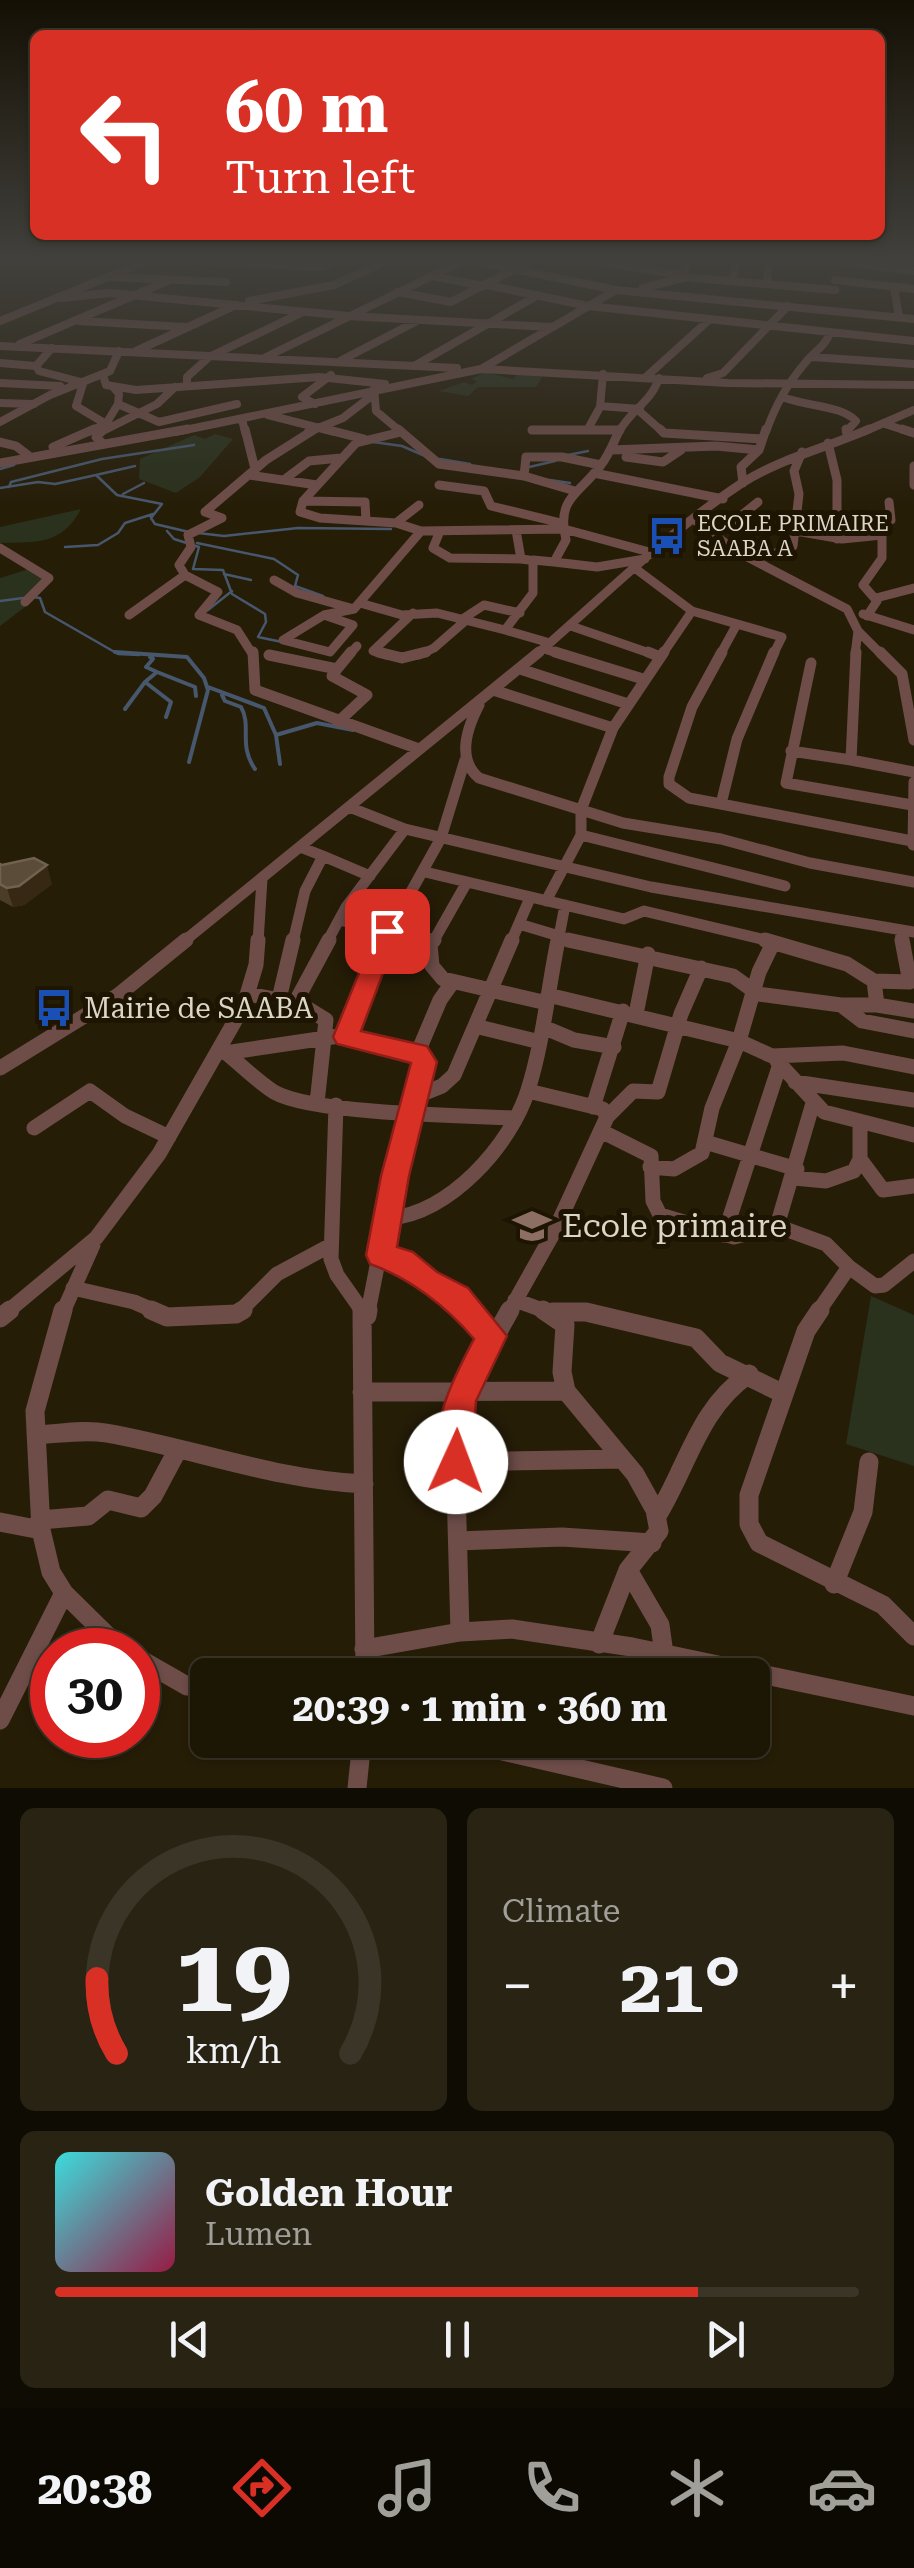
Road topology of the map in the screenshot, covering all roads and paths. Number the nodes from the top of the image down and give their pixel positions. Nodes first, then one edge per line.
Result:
1 (28, 340) edge
2 (159, 340) edge
3 (244, 340) edge
4 (298, 340) edge
5 (381, 340) edge
6 (458, 340) edge
7 (531, 340) edge
8 (686, 340) edge
9 (754, 340) edge
10 (827, 340) edge
11 (0, 346) edge
12 (15, 346) junction
13 (825, 346) junction
14 (52, 348) junction
15 (119, 351) junction
16 (134, 352) junction
17 (209, 357) junction
18 (810, 357) junction
19 (844, 357) junction
20 (259, 359) junction
21 (340, 362) junction
22 (0, 363) edge
23 (914, 364) edge
24 (390, 365) junction
25 (36, 366) junction
26 (413, 366) junction
27 (481, 369) junction
28 (103, 374) junction
29 (603, 374) junction
30 (718, 375) junction
31 (646, 376) junction
32 (328, 378) junction
33 (660, 378) junction
34 (695, 380) junction
35 (0, 383) edge
36 (728, 383) junction
37 (790, 383) junction
38 (79, 384) junction
39 (247, 384) junction
40 (914, 385) edge
41 (110, 386) junction
42 (187, 386) junction
43 (174, 387) junction
44 (375, 389) junction
45 (783, 397) junction
46 (202, 400) dead end
47 (0, 403) edge
48 (34, 404) junction
49 (118, 404) junction
50 (240, 404) junction
51 (315, 404) junction
52 (600, 406) junction
53 (639, 409) junction
54 (914, 410) edge
55 (144, 412) junction
56 (266, 414) junction
57 (246, 418) junction
58 (0, 422) edge
59 (106, 424) junction
60 (885, 424) junction
61 (314, 429) junction
62 (588, 429) junction
63 (532, 430) dead end
64 (620, 430) junction
65 (401, 432) junction
66 (914, 432) edge
67 (762, 438) junction
68 (848, 438) junction
69 (367, 439) junction
70 (0, 442) edge
71 (828, 443) junction
72 (103, 444) junction
73 (759, 450) junction
74 (42, 452) junction
75 (610, 452) junction
76 (802, 452) junction
77 (28, 456) junction
78 (341, 458) junction
79 (1, 462) edge
80 (914, 466) edge
81 (597, 469) junction
82 (252, 472) junction
83 (524, 476) junction
84 (284, 479) junction
85 (743, 483) junction
86 (317, 484) junction
87 (914, 484) edge
88 (439, 485) dead end
89 (574, 492) junction
90 (723, 498) junction
91 (303, 501) junction
92 (758, 502) dead end
93 (888, 502) dead end
94 (419, 505) dead end
95 (366, 520) junction
96 (696, 520) junction
97 (396, 523) junction
98 (563, 526) junction
99 (421, 530) junction
100 (516, 530) junction
101 (440, 531) junction
102 (796, 532) junction
103 (717, 535) junction
104 (882, 536) junction
105 (838, 538) junction
106 (0, 548) edge
107 (649, 556) junction
108 (527, 559) junction
109 (758, 560) junction
110 (554, 562) junction
111 (636, 568) junction
112 (185, 575) junction
113 (274, 580) dead end
114 (914, 588) edge
115 (876, 598) junction
116 (25, 602) dead end
117 (357, 606) junction
118 (847, 609) junction
119 (692, 611) junction
120 (414, 612) junction
121 (520, 614) junction
122 (129, 615) dead end
123 (323, 615) junction
124 (867, 616) junction
125 (463, 620) junction
126 (737, 624) junction
127 (571, 626) junction
128 (506, 630) junction
129 (914, 630) edge
130 (858, 631) junction
131 (283, 640) junction
132 (340, 642) junction
133 (357, 646) junction
134 (548, 646) junction
135 (373, 651) junction
136 (255, 654) junction
137 (269, 655) junction
138 (658, 656) junction
139 (811, 663) dead end
140 (337, 669) junction
141 (520, 669) junction
142 (902, 674) junction
143 (643, 679) junction
144 (914, 682) edge
145 (488, 694) junction
146 (628, 704) junction
147 (338, 722) junction
148 (613, 728) junction
149 (914, 740) edge
150 (419, 749) junction
151 (792, 751) junction
152 (465, 760) junction
153 (851, 760) junction
154 (914, 772) edge
155 (914, 782) edge
156 (721, 804) junction
157 (912, 805) edge
158 (348, 807) junction
159 (581, 810) junction
160 (405, 829) junction
161 (580, 835) junction
162 (441, 838) junction
163 (913, 844) edge
164 (300, 847) junction
165 (323, 856) junction
166 (564, 868) junction
167 (425, 872) junction
168 (370, 876) junction
169 (262, 879) junction
170 (744, 879) junction
171 (467, 882) junction
172 (914, 882) edge
173 (785, 886) dead end
174 (530, 898) junction
175 (546, 901) junction
176 (738, 904) junction
177 (564, 905) junction
178 (339, 920) junction
179 (519, 924) junction
180 (387, 931) junction
181 (907, 931) edge
182 (560, 938) junction
183 (430, 944) junction
184 (774, 944) junction
185 (648, 954) junction
186 (376, 961) junction
187 (700, 968) junction
188 (874, 981) junction
189 (452, 983) junction
190 (490, 990) junction
191 (753, 992) junction
192 (248, 994) junction
193 (278, 999) junction
194 (548, 999) junction
195 (295, 1003) junction
196 (877, 1004) junction
197 (841, 1005) junction
198 (914, 1011) edge
199 (629, 1013) junction
200 (678, 1024) junction
201 (476, 1026) junction
202 (914, 1031) edge
203 (541, 1034) junction
204 (325, 1036) junction
205 (346, 1037) junction
206 (739, 1041) junction
207 (614, 1048) junction
208 (222, 1051) junction
209 (418, 1052) junction
210 (776, 1060) junction
211 (914, 1067) edge
212 (0, 1068) edge
213 (794, 1082) junction
214 (528, 1091) junction
215 (914, 1100) edge
216 (316, 1103) junction
217 (812, 1103) junction
218 (415, 1104) junction
219 (336, 1106) junction
220 (516, 1118) junction
221 (601, 1118) junction
222 (860, 1124) junction
223 (34, 1128) dead end
224 (914, 1134) edge
225 (169, 1137) junction
226 (705, 1142) junction
227 (748, 1152) junction
228 (860, 1159) junction
229 (650, 1167) junction
230 (795, 1173) junction
231 (914, 1186) edge
232 (389, 1218) junction
233 (778, 1226) junction
234 (724, 1235) junction
235 (96, 1238) junction
236 (331, 1245) junction
237 (380, 1255) junction
238 (914, 1261) edge
239 (849, 1267) junction
240 (73, 1288) junction
241 (515, 1300) junction
242 (552, 1312) junction
243 (0, 1318) edge
244 (365, 1334) junction
245 (492, 1336) junction
246 (749, 1374) junction
247 (464, 1390) junction
248 (566, 1391) junction
249 (362, 1392) junction
250 (784, 1394) junction
251 (36, 1435) junction
252 (177, 1451) junction
253 (620, 1458) junction
254 (456, 1462) junction
255 (869, 1462) dead end
256 (364, 1484) junction
257 (658, 1516) junction
258 (0, 1522) edge
259 (40, 1525) junction
260 (458, 1541) junction
261 (652, 1543) junction
262 (628, 1570) junction
263 (834, 1584) junction
264 (64, 1592) junction
265 (100, 1628) edge
266 (460, 1632) junction
267 (914, 1636) edge
268 (598, 1644) junction
269 (364, 1649) junction
270 (664, 1654) junction
271 (364, 1658) edge
272 (160, 1671) edge
273 (187, 1686) dead end
274 (914, 1706) edge
275 (0, 1720) edge
276 (360, 1758) edge
277 (533, 1758) edge
278 (357, 1788) edge
279 (663, 1788) edge

1 - 12 street
2 - 16 street
3 - 17 street
4 - 20 street
5 - 21 street
6 - 26 street
7 - 27 street
8 - 31 street
9 - 30 street
10 - 13 street
11 - 12 street
12 - 14 street
13 - 18 street
13 - 19 street
14 - 15 street
14 - 25 street
15 - 16 street
15 - 28 street
16 - 17 street
17 - 20 street
17 - 42 street
18 - 19 street
18 - 37 street
19 - 23 street
20 - 21 street
20 - 39 street
21 - 24 street
21 - 32 street
22 - 25 street
24 - 26 street
24 - 44 street
25 - 38 street
26 - 27 street
27 - 29 street
27 - 44 street
28 - 38 street
28 - 41 street
29 - 31 street
29 - 52 street
30 - 34 street
30 - 36 street
31 - 33 street
32 - 39 street
32 - 44 street
32 - 51 street
33 - 34 street
33 - 53 street
34 - 36 street
35 - 38 street
36 - 37 street
37 - 40 street
37 - 45 street
38 - 41 street
38 - 48 street
38 - 59 street
39 - 42 street
39 - 50 street
41 - 43 street
41 - 49 street
42 - 43 street
43 - 55 street
44 - 51 street
44 - 61 street
44 - 65 street
45 - 67 street
45 - 68 street
46 - 50 street
47 - 48 street
48 - 58 street
49 - 55 street
49 - 59 street
50 - 55 street
50 - 57 street
51 - 56 street
52 - 53 street
52 - 62 street
53 - 64 street
53 - 67 street
54 - 60 street
55 - 59 street
56 - 57 street
56 - 61 street
57 - 72 street
57 - 82 street
59 - 72 street
59 - 74 street
60 - 66 street
60 - 68 street
61 - 69 street
61 - 82 street
62 - 63 street
62 - 64 street
64 - 75 street
65 - 69 street
65 - 83 street
67 - 73 street
68 - 71 street
69 - 78 street
70 - 77 street
71 - 76 street
71 - 105 street
72 - 74 street
73 - 75 street
73 - 85 street
74 - 77 street
75 - 81 street
76 - 85 street
76 - 102 street
77 - 79 street
78 - 84 street
78 - 86 street
80 - 87 street
81 - 83 street
81 - 89 street
81 - 90 street
82 - 84 street
82 - 112 street
83 - 89 street
84 - 86 street
85 - 90 street
86 - 91 street
88 - 98 street
89 - 98 street
90 - 96 street
91 - 95 street
91 - 95 street
92 - 103 street
93 - 104 street
94 - 97 street
95 - 97 street
96 - 103 street
96 - 107 street
97 - 99 street
98 - 100 street
98 - 107 street
98 - 110 street
99 - 101 street
99 - 117 street
100 - 101 street
100 - 108 street
101 - 108 street
102 - 105 street
102 - 109 street
103 - 109 street
104 - 105 street
104 - 115 street
106 - 116 street
107 - 110 street
107 - 111 street
108 - 110 street
108 - 121 street
109 - 118 street
111 - 119 street
111 - 127 street
112 - 122 street
112 - 136 street
113 - 117 street
114 - 115 street
115 - 124 street
117 - 120 street
117 - 123 street
118 - 124 street
118 - 130 street
119 - 126 street
119 - 138 street
120 - 125 street
120 - 135 street
121 - 125 street
121 - 128 street
123 - 131 street
123 - 132 street
124 - 129 street
125 - 128 street
125 - 135 street
126 - 156 street
126 - 156 street
127 - 134 street
127 - 138 street
128 - 134 street
130 - 142 street
130 - 153 street
131 - 132 street
131 - 137 street
132 - 133 street
133 - 135 street
133 - 140 street
134 - 141 street
134 - 143 street
136 - 137 street
136 - 147 street
137 - 140 street
138 - 143 street
139 - 151 street
140 - 147 street
141 - 145 street
141 - 146 street
142 - 144 street
142 - 149 street
143 - 146 street
145 - 148 street
145 - 150 street
145 - 152 street
146 - 148 street
147 - 150 street
148 - 159 street
150 - 158 street
151 - 153 street
151 - 157 street
152 - 159 street
152 - 162 street
153 - 154 street
155 - 157 street
156 - 163 street
157 - 163 street
158 - 160 street
158 - 164 street
159 - 161 street
159 - 172 street
160 - 162 street
160 - 168 street
161 - 166 street
161 - 170 street
162 - 166 street
162 - 167 street
164 - 165 street
164 - 169 street
165 - 168 street
165 - 193 street
166 - 175 street
166 - 176 street
167 - 171 street
167 - 180 street
168 - 178 street
169 - 192 street
169 - 212 street
170 - 173 street
170 - 176 street
171 - 174 street
171 - 183 street
174 - 175 street
174 - 179 street
175 - 177 street
176 - 181 street
177 - 182 street
177 - 184 street
178 - 180 street
178 - 195 street
179 - 182 street
179 - 190 street
180 - 186 street
181 - 188 street
182 - 185 street
182 - 194 street
183 - 186 street
183 - 189 street
184 - 188 street
184 - 191 street
185 - 187 street
185 - 199 street
186 - 205 street
187 - 191 street
187 - 200 street
188 - 196 street
189 - 190 street
189 - 209 street
190 - 194 street
190 - 201 street
191 - 197 street
191 - 206 street
192 - 193 street
192 - 208 street
193 - 195 street
194 - 199 street
194 - 203 street
195 - 204 street
196 - 197 street
196 - 198 street
197 - 202 street
199 - 200 street
199 - 207 street
200 - 206 street
200 - 221 street
201 - 203 street
201 - 218 street
203 - 207 street
203 - 214 street
204 - 205 street
204 - 208 street
204 - 216 street
205 - 209 street
206 - 210 street
206 - 226 street
207 - 221 street
208 - 216 street
208 - 225 street
209 - 218 street
210 - 211 street
210 - 213 street
210 - 227 street
213 - 215 street
213 - 217 street
214 - 220 street
214 - 221 street
216 - 219 street
217 - 222 street
217 - 230 street
218 - 219 street
218 - 220 street
218 - 232 street
219 - 236 street
220 - 232 street
221 - 229 street
221 - 241 street
222 - 224 street
222 - 228 street
223 - 225 street
225 - 235 street
226 - 227 street
226 - 229 street
227 - 230 street
227 - 234 street
228 - 230 street
228 - 231 street
229 - 234 street
230 - 233 street
232 - 237 street
233 - 234 street
233 - 239 street
235 - 240 street
235 - 243 street
236 - 240 street
236 - 244 street
237 - 244 street
237 - 245 street
238 - 239 street
239 - 250 street
240 - 251 street
241 - 242 street
241 - 245 street
242 - 246 street
242 - 248 street
244 - 249 street
245 - 247 street
246 - 250 street
246 - 257 street
247 - 248 street
247 - 249 street
247 - 254 street
248 - 253 street
249 - 256 street
250 - 263 street
251 - 252 street
251 - 259 street
252 - 256 street
252 - 259 street
253 - 254 street
253 - 257 street
254 - 260 street
255 - 263 street
256 - 269 street
257 - 261 street
258 - 259 street
259 - 264 street
260 - 261 street
260 - 266 street
261 - 262 street
262 - 268 street
262 - 270 street
263 - 267 street
264 - 265 street
264 - 275 street
266 - 268 street
266 - 269 street
268 - 270 street
269 - 271 street
270 - 274 street
272 - 273 street
276 - 278 street
277 - 279 street

